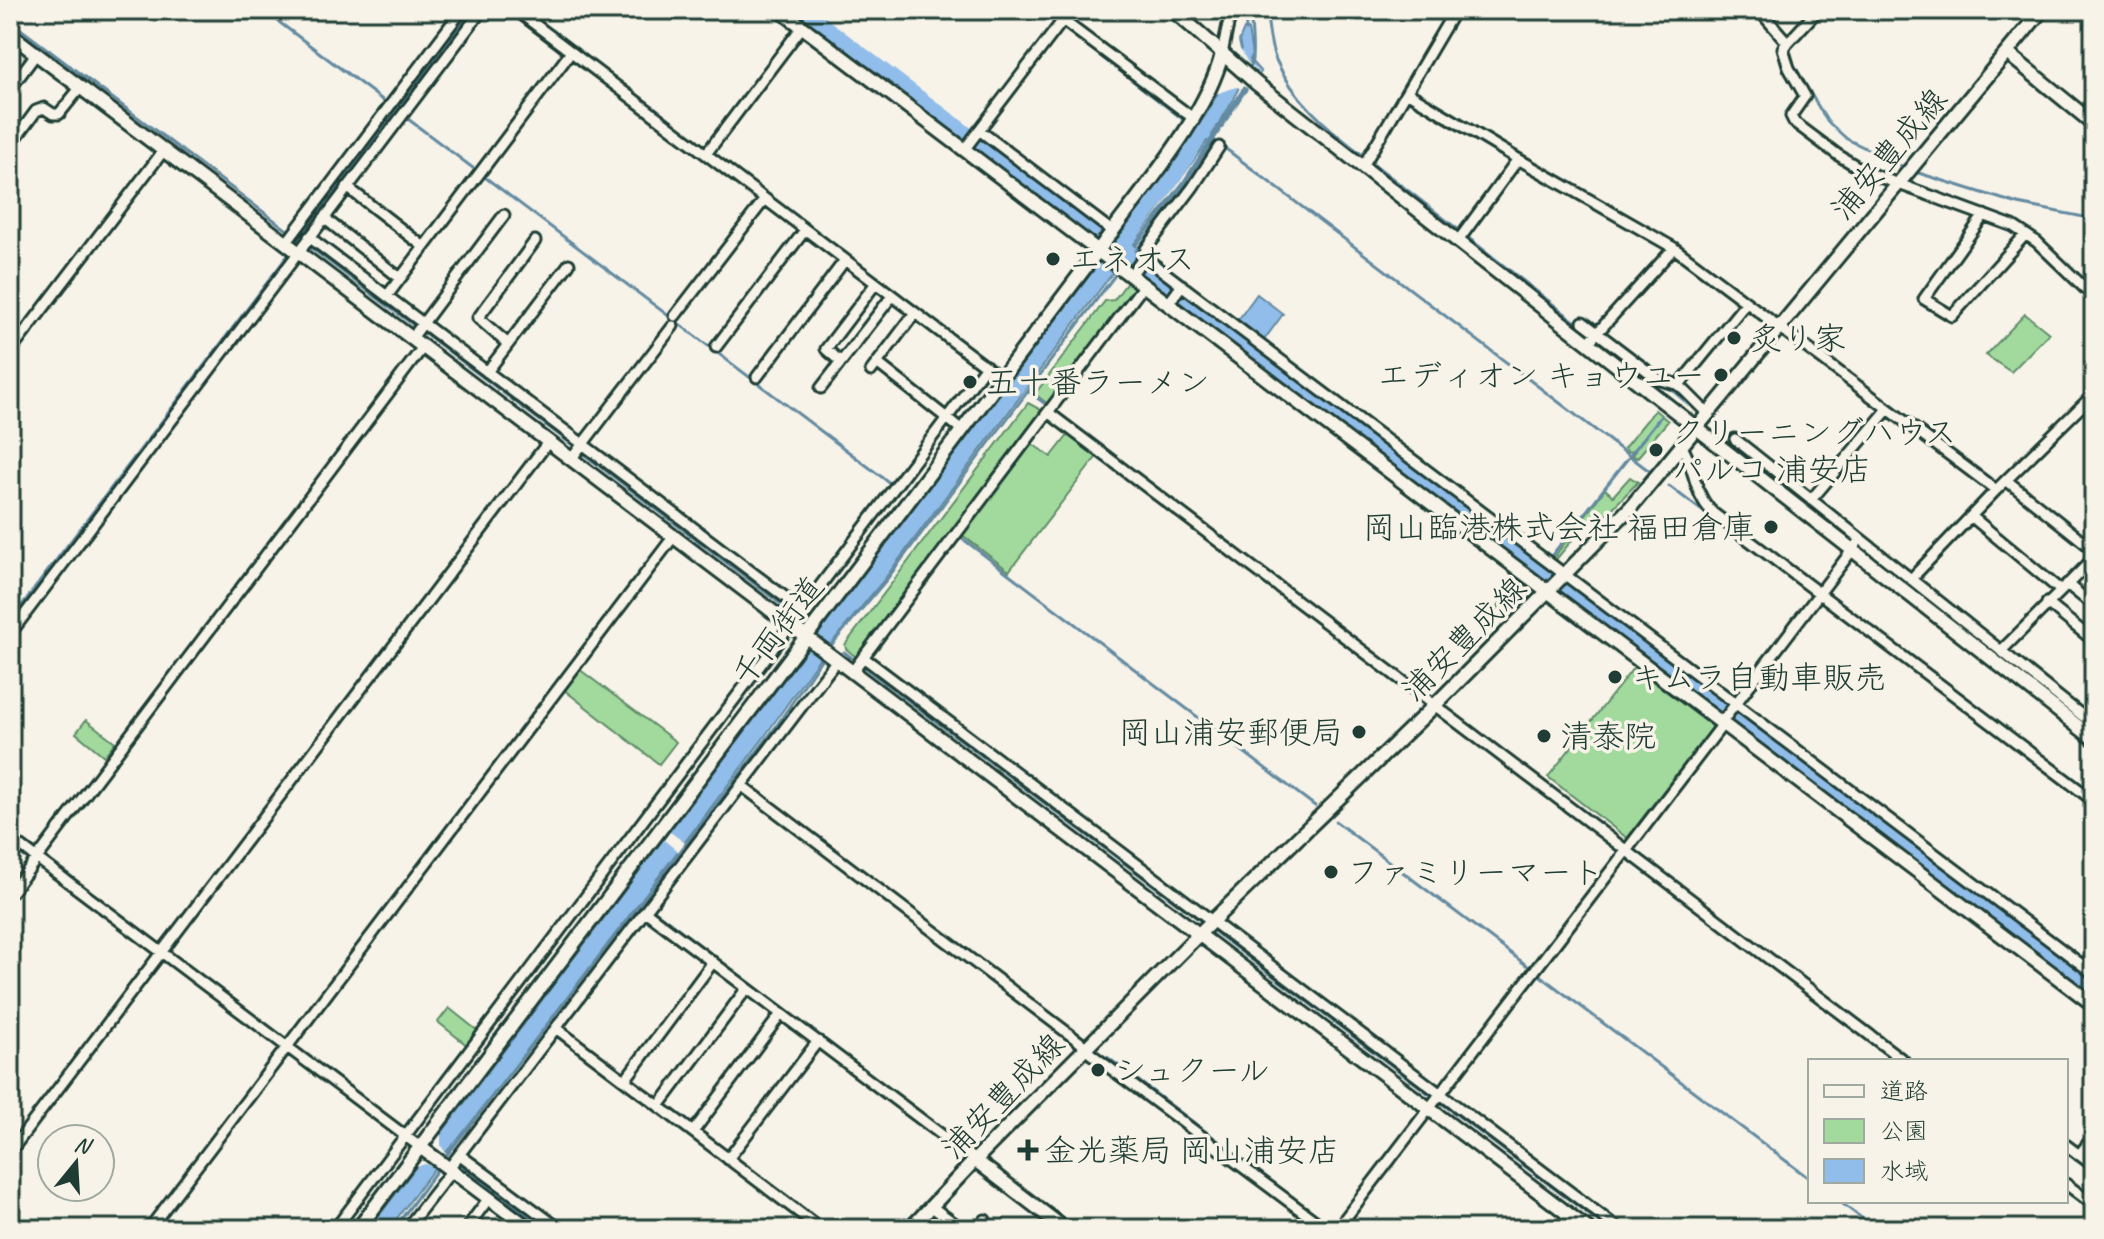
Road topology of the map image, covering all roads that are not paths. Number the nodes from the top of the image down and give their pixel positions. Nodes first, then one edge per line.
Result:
1 (462, 10) edge
2 (482, 10) edge
3 (516, 10) edge
4 (780, 10) edge
5 (1049, 10) edge
6 (1173, 10) edge
7 (1231, 10) edge
8 (1455, 10) edge
9 (1759, 10) edge
10 (1818, 10) edge
11 (2042, 10) edge
12 (1060, 23) junction
13 (802, 27) junction
14 (10, 34) edge
15 (1785, 45) junction
16 (571, 52) junction
17 (2007, 53) junction
18 (36, 54) junction
19 (1227, 58) junction
20 (80, 88) junction
21 (10, 89) edge
22 (1408, 93) junction
23 (1193, 118) junction
24 (2094, 124) edge
25 (972, 140) junction
26 (10, 146) edge
27 (1219, 147) dead end
28 (164, 150) junction
29 (707, 152) junction
30 (1518, 159) junction
31 (1363, 166) junction
32 (1897, 185) junction
33 (347, 187) junction
34 (765, 199) junction
35 (504, 215) dead end
36 (1984, 215) junction
37 (324, 218) junction
38 (805, 230) junction
39 (1112, 231) junction
40 (2025, 235) junction
41 (1461, 236) junction
42 (535, 241) dead end
43 (298, 242) junction
44 (424, 247) junction
45 (1673, 249) junction
46 (1101, 253) junction
47 (845, 260) junction
48 (569, 264) dead end
49 (1135, 267) junction
50 (400, 278) junction
51 (876, 283) junction
52 (1144, 285) junction
53 (1181, 287) junction
54 (387, 296) junction
55 (892, 296) junction
56 (2094, 297) edge
57 (1170, 301) junction
58 (1746, 303) junction
59 (915, 313) junction
60 (1583, 322) dead end
61 (1779, 328) junction
62 (418, 330) junction
63 (1598, 333) junction
64 (1588, 343) junction
65 (508, 344) junction
66 (423, 347) junction
67 (716, 347) dead end
68 (10, 352) edge
69 (841, 362) junction
70 (986, 366) junction
71 (487, 372) junction
72 (757, 377) dead end
73 (1001, 378) junction
74 (1679, 385) junction
75 (821, 388) dead end
76 (2094, 394) edge
77 (1888, 409) junction
78 (1051, 410) junction
79 (1708, 414) junction
80 (953, 423) junction
81 (1696, 429) junction
82 (1735, 439) dead end
83 (549, 441) junction
84 (1682, 447) junction
85 (578, 450) junction
86 (2006, 480) junction
87 (1996, 490) junction
88 (1811, 500) junction
89 (1971, 516) junction
90 (674, 536) junction
91 (1856, 544) junction
92 (2094, 550) edge
93 (2094, 558) edge
94 (1911, 579) junction
95 (1558, 582) junction
96 (2063, 587) junction
97 (1818, 592) junction
98 (2047, 603) junction
99 (2094, 606) edge
100 (797, 617) junction
101 (10, 634) edge
102 (809, 639) junction
103 (2094, 641) edge
104 (2001, 651) junction
105 (832, 657) junction
106 (858, 664) junction
107 (1434, 706) junction
108 (1727, 715) junction
109 (2094, 725) edge
110 (2094, 739) edge
111 (704, 751) junction
112 (741, 785) junction
113 (2094, 801) edge
114 (10, 838) edge
115 (1627, 847) junction
116 (37, 858) junction
117 (10, 894) edge
118 (646, 912) junction
119 (577, 919) junction
120 (1206, 927) junction
121 (161, 952) junction
122 (713, 962) junction
123 (2094, 974) edge
124 (531, 980) junction
125 (747, 988) junction
126 (2094, 1005) edge
127 (781, 1014) junction
128 (494, 1018) junction
129 (509, 1029) junction
130 (557, 1029) junction
131 (818, 1041) junction
132 (284, 1045) junction
133 (1086, 1048) junction
134 (1901, 1059) edge
135 (625, 1080) junction
136 (436, 1095) junction
137 (1435, 1100) junction
138 (451, 1106) junction
139 (659, 1106) junction
140 (693, 1132) junction
141 (405, 1136) junction
142 (2094, 1136) edge
143 (2068, 1147) edge
144 (423, 1149) junction
145 (10, 1152) edge
146 (460, 1155) junction
147 (2079, 1155) junction
148 (728, 1159) junction
149 (975, 1160) junction
150 (2094, 1166) edge
151 (448, 1168) junction
152 (2068, 1186) edge
153 (489, 1198) junction
154 (2094, 1205) edge
155 (932, 1207) junction
156 (985, 1220) dead end
157 (149, 1229) edge
158 (335, 1229) edge
159 (358, 1229) edge
160 (406, 1229) edge
161 (466, 1229) edge
162 (530, 1229) edge
163 (560, 1229) edge
164 (821, 1229) edge
165 (910, 1229) edge
166 (962, 1229) edge
167 (978, 1229) edge
168 (1065, 1229) edge
169 (1326, 1229) edge
170 (1337, 1229) edge
171 (1588, 1229) edge
172 (1619, 1229) edge

1 - 43 street
2 - 33 street
3 - 16 street
4 - 13 street
5 - 12 street
6 - 19 street
7 - 19 street
8 - 22 street
9 - 15 street
10 - 15 street
11 - 17 street, 浦安豊成線
12 - 23 street
12 - 25 street
13 - 25 street
13 - 29 street
14 - 18 street
15 - 32 street
16 - 29 street
16 - 44 street
17 - 24 street
17 - 32 street, 浦安豊成線
18 - 20 street
18 - 21 street
19 - 23 street, 千両街道
19 - 31 street
20 - 26 street
20 - 28 street
22 - 30 street
22 - 31 street
23 - 39 street, 千両街道
25 - 39 street
25 - 46 street
27 - 49 street
28 - 43 street
28 - 68 street
29 - 34 street
30 - 41 street
30 - 45 street
31 - 41 street
32 - 36 street
32 - 61 street, 浦安豊成線
33 - 37 street
33 - 44 street
34 - 38 street
34 - 85 street
35 - 62 street
36 - 40 street
36 - 40 street
37 - 43 street
37 - 50 street
38 - 47 street
38 - 67 street
39 - 46 street, 千両街道
40 - 56 street
41 - 64 street
42 - 65 street
43 - 54 street
43 - 62 street
43 - 101 street
44 - 50 street
45 - 58 street
45 - 63 street
46 - 49 street
46 - 73 street, 千両街道
47 - 51 street
47 - 72 street
48 - 65 street
49 - 52 street
49 - 53 street
50 - 54 street
51 - 55 street
51 - 69 street
52 - 57 street
52 - 78 street
53 - 57 street
53 - 95 street
54 - 62 street
55 - 59 street
55 - 69 street
57 - 95 street
58 - 61 street
58 - 74 street
59 - 70 street
59 - 80 street
60 - 63 street
61 - 77 street
61 - 79 street, 浦安豊成線
62 - 66 street
62 - 71 street
63 - 64 street
63 - 74 street
64 - 81 street
65 - 71 street
66 - 83 street
66 - 116 street
69 - 75 street
70 - 73 street
70 - 80 street
71 - 85 street
73 - 80 street, 千両街道
74 - 79 street
76 - 86 street
77 - 87 street
77 - 88 street
78 - 106 street
78 - 107 street
79 - 81 street, 浦安豊成線
80 - 100 street
80 - 102 street, 千両街道
81 - 84 street, 浦安豊成線
81 - 91 street
82 - 88 street
83 - 85 street
83 - 121 street
84 - 95 street, 浦安豊成線
84 - 97 street
85 - 90 street
85 - 100 street
86 - 87 street
86 - 92 street
87 - 89 street
88 - 91 street
89 - 94 street
89 - 96 street
90 - 100 street
90 - 132 street
91 - 94 street
91 - 97 street
91 - 110 street
93 - 96 street
94 - 104 street
95 - 107 street, 浦安豊成線
95 - 108 street
95 - 108 street
96 - 98 street
96 - 99 street
97 - 108 street
97 - 113 street
98 - 103 street
98 - 104 street
100 - 102 street
100 - 111 street
102 - 105 street
102 - 111 street, 千両街道
104 - 109 street
105 - 106 street
105 - 112 street
106 - 120 street
106 - 120 street
107 - 115 street
107 - 120 street, 浦安豊成線
108 - 115 street
108 - 123 street
108 - 126 street
111 - 119 street, 千両街道
111 - 119 street
112 - 118 street
112 - 133 street
114 - 116 street
115 - 134 street
115 - 137 street
116 - 117 street
116 - 121 street
118 - 122 street
118 - 130 street
119 - 124 street, 千両街道
120 - 133 street, 浦安豊成線
120 - 137 street
120 - 137 street
121 - 132 street
121 - 145 street
122 - 125 street
122 - 135 street
124 - 128 street
124 - 129 street, 千両街道
125 - 127 street
125 - 139 street
127 - 131 street
127 - 140 street
128 - 129 street
128 - 136 street
129 - 138 street, 千両街道
130 - 135 street
130 - 146 street
131 - 148 street
131 - 149 street
132 - 141 street
132 - 157 street
133 - 149 street, 浦安豊成線
133 - 169 street
135 - 139 street
136 - 138 street
136 - 141 street
137 - 170 street
137 - 171 street
137 - 172 street
138 - 144 street, 千両街道
139 - 140 street
140 - 148 street
141 - 144 street
141 - 158 street
142 - 147 street
143 - 147 street
144 - 151 street
144 - 159 street, 千両街道
146 - 151 street
146 - 163 street
147 - 150 street
148 - 164 street
149 - 155 street, 浦安豊成線
149 - 168 street
151 - 153 street
151 - 160 street
152 - 154 street
153 - 161 street
153 - 162 street
155 - 165 street, 浦安豊成線
155 - 166 street
156 - 167 street

